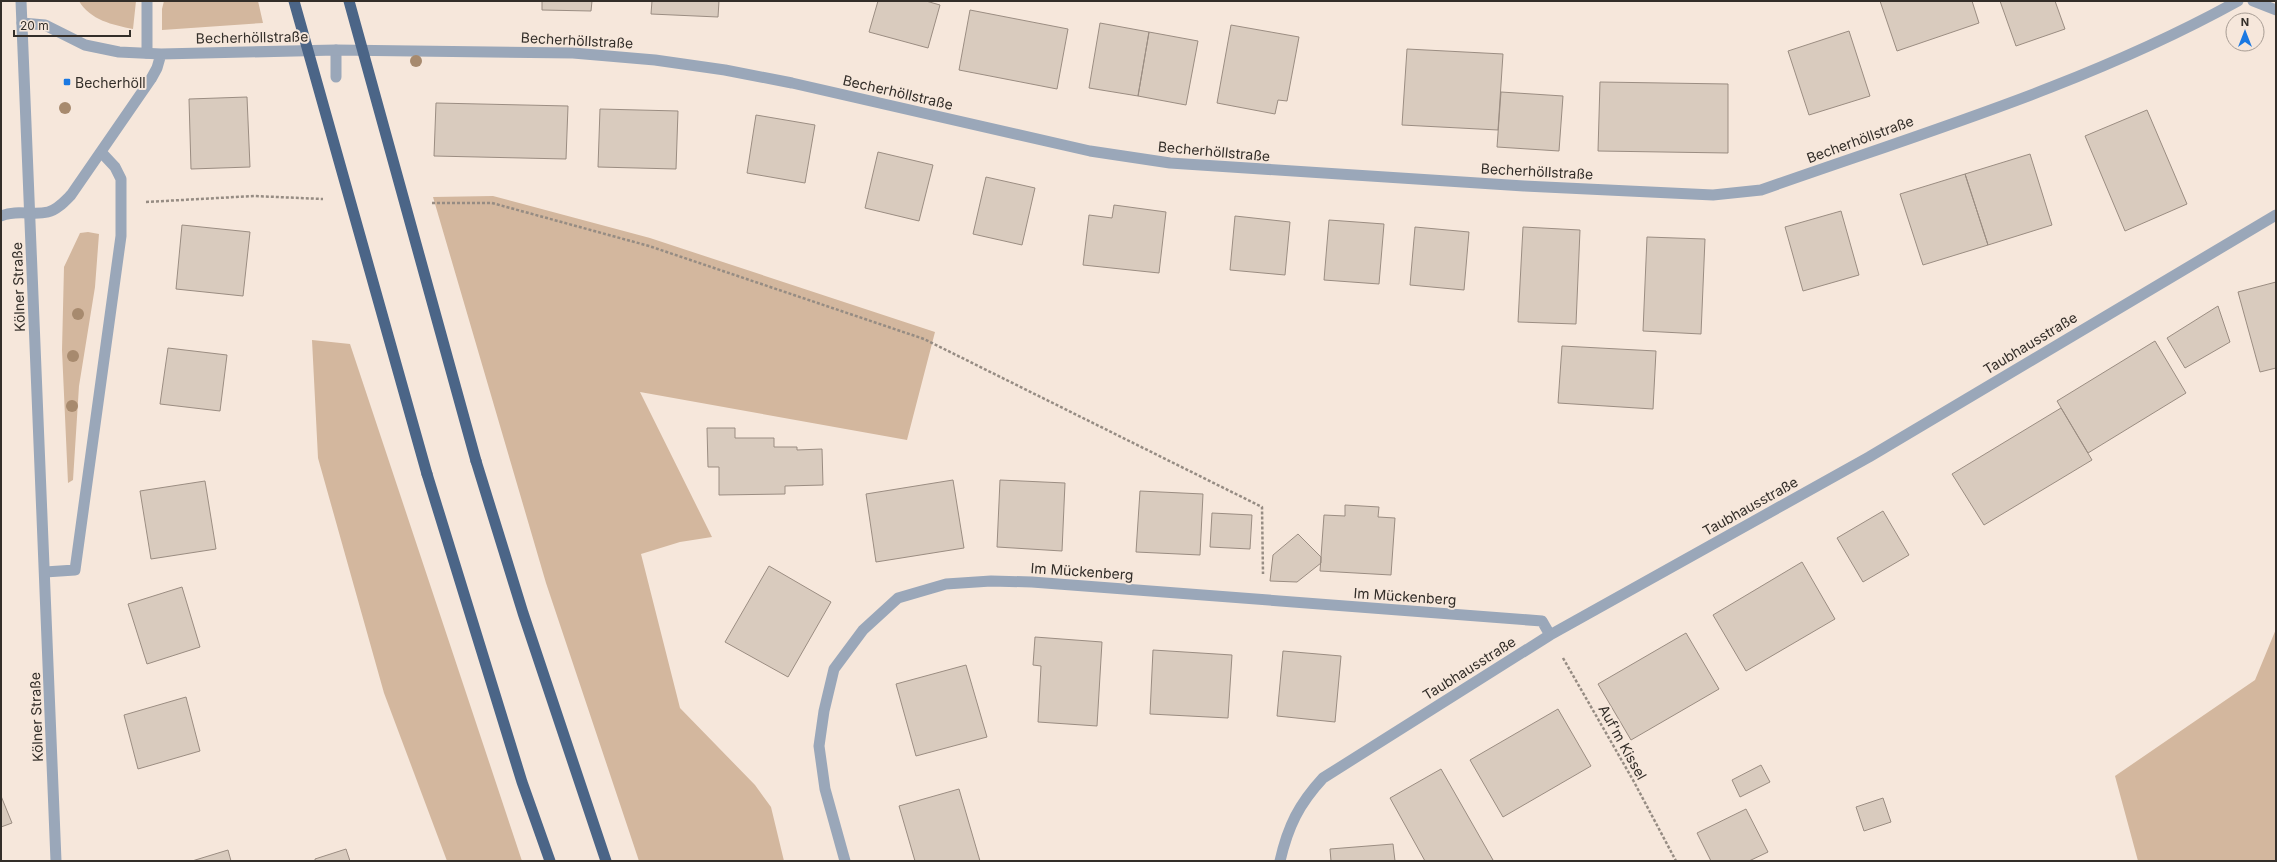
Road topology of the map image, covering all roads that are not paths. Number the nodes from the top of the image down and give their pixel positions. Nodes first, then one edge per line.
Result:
1 (21, 1) edge
2 (147, 1) edge
3 (294, 1) edge
4 (349, 1) edge
5 (2238, 1) edge
6 (2253, 1) edge
7 (2276, 10) edge
8 (22, 23) junction
9 (336, 50) junction
10 (148, 53) junction
11 (161, 54) junction
12 (336, 77) dead end
13 (101, 152) junction
14 (30, 212) junction
15 (2276, 214) edge
16 (1, 216) edge
17 (45, 572) junction
18 (1550, 634) junction
19 (56, 861) edge
20 (550, 861) edge
21 (606, 861) edge
22 (845, 861) edge
23 (1280, 861) edge

1 - 8 street, Kölner Straße
2 - 10 street
3 - 20 highway, bridge
4 - 21 highway, bridge
5 - 9 street, Becherhöllstraße
6 - 7 street
8 - 10 street, Becherhöllstraße
8 - 14 street, Kölner Straße
9 - 11 street, Becherhöllstraße
9 - 12 street
10 - 11 street, Becherhöllstraße
11 - 13 street
13 - 14 street
13 - 17 street
14 - 16 street
14 - 17 street, Kölner Straße
15 - 18 street, Taubhausstraße
17 - 19 street, Kölner Straße
18 - 22 street, Im Mückenberg
18 - 23 street, Taubhausstraße

